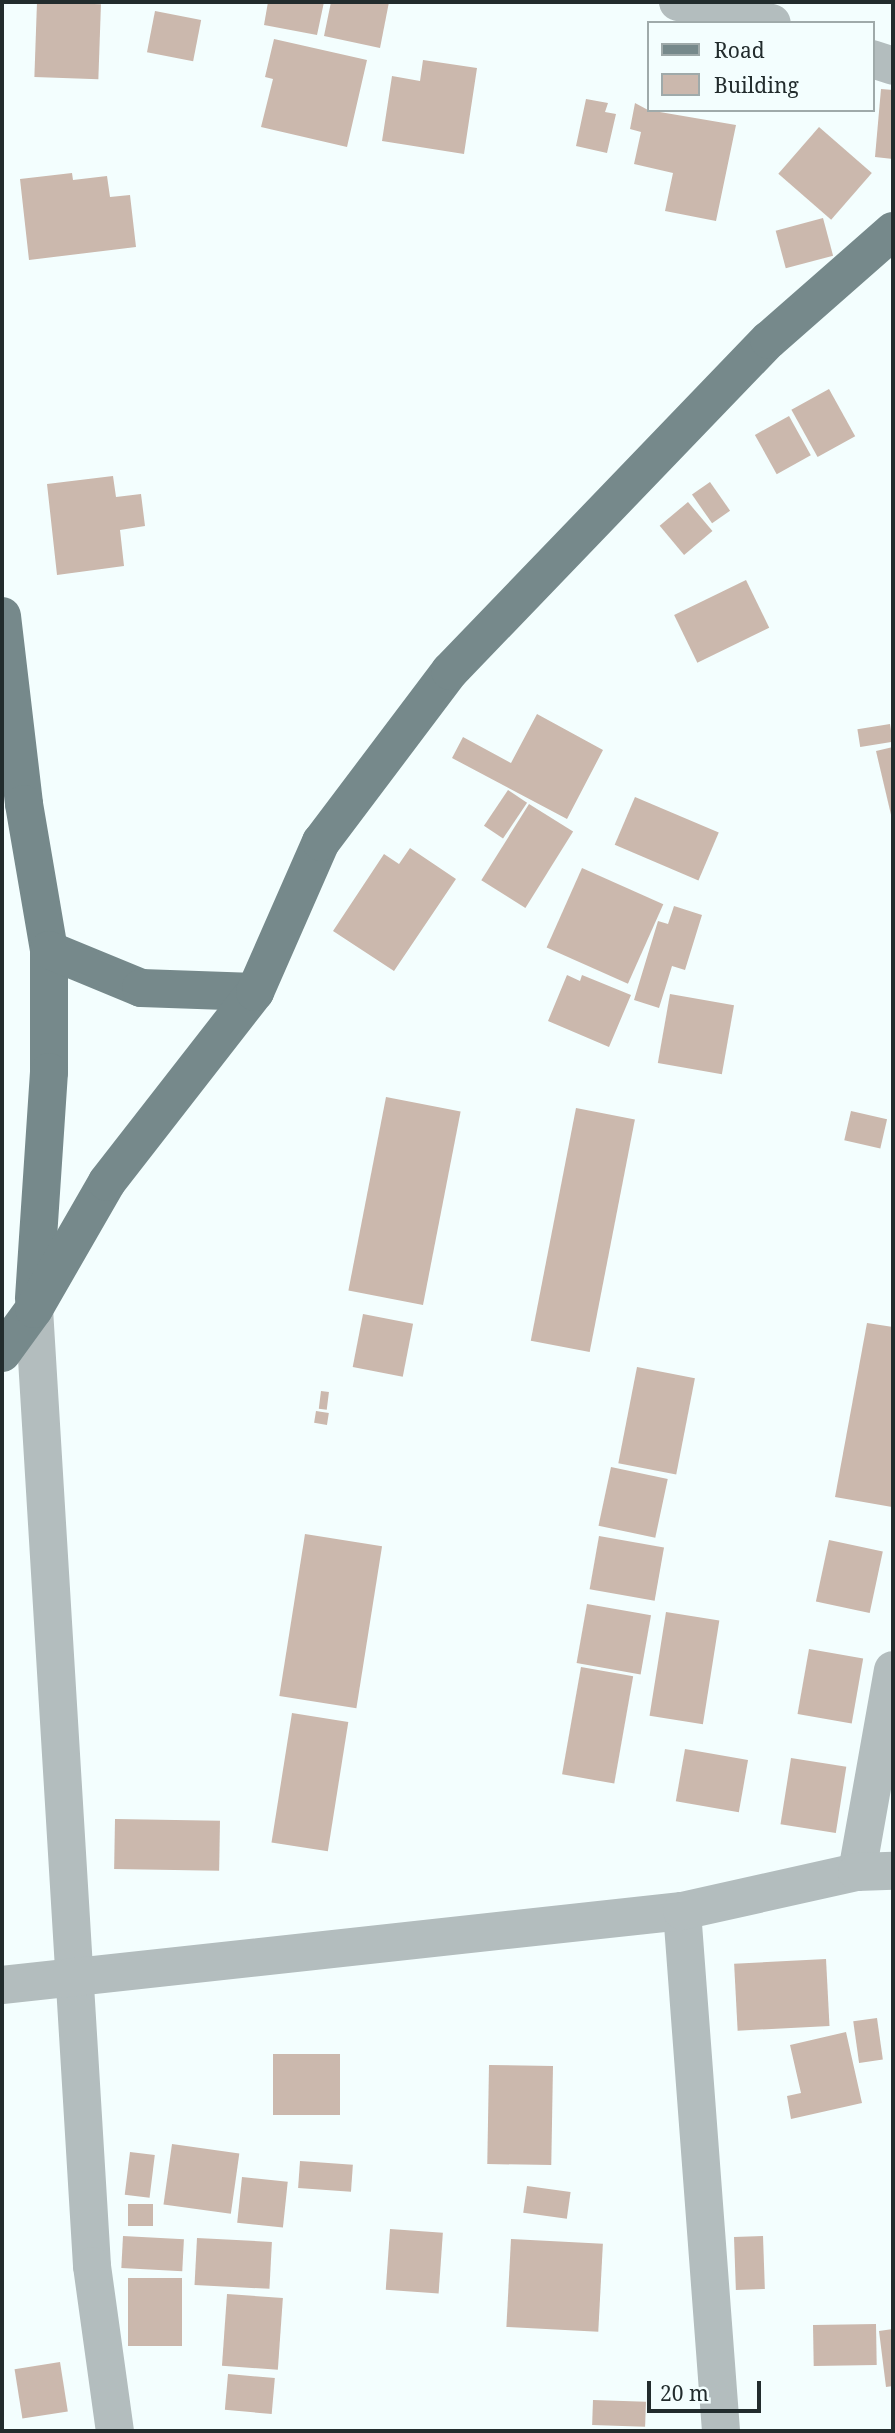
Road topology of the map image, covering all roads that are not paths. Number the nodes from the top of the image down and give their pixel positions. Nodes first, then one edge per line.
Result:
1 (678, 2) edge
2 (758, 13) edge
3 (874, 60) edge
4 (893, 66) edge
5 (893, 231) edge
6 (2, 616) edge
7 (13, 805) edge
8 (50, 950) junction
9 (255, 992) junction
10 (34, 1309) junction
11 (2, 1353) edge
12 (893, 1670) edge
13 (875, 1871) edge
14 (682, 1911) junction
15 (76, 1974) junction
16 (2, 1985) edge
17 (115, 2431) edge
18 (721, 2431) edge

1 - 2 street
3 - 4 street
5 - 9 main road
6 - 7 main road
7 - 8 main road
8 - 9 main road
8 - 10 main road
9 - 10 main road
10 - 11 main road
10 - 15 street
12 - 13 street
13 - 14 street
14 - 15 street
14 - 18 street
15 - 16 street
15 - 17 street

